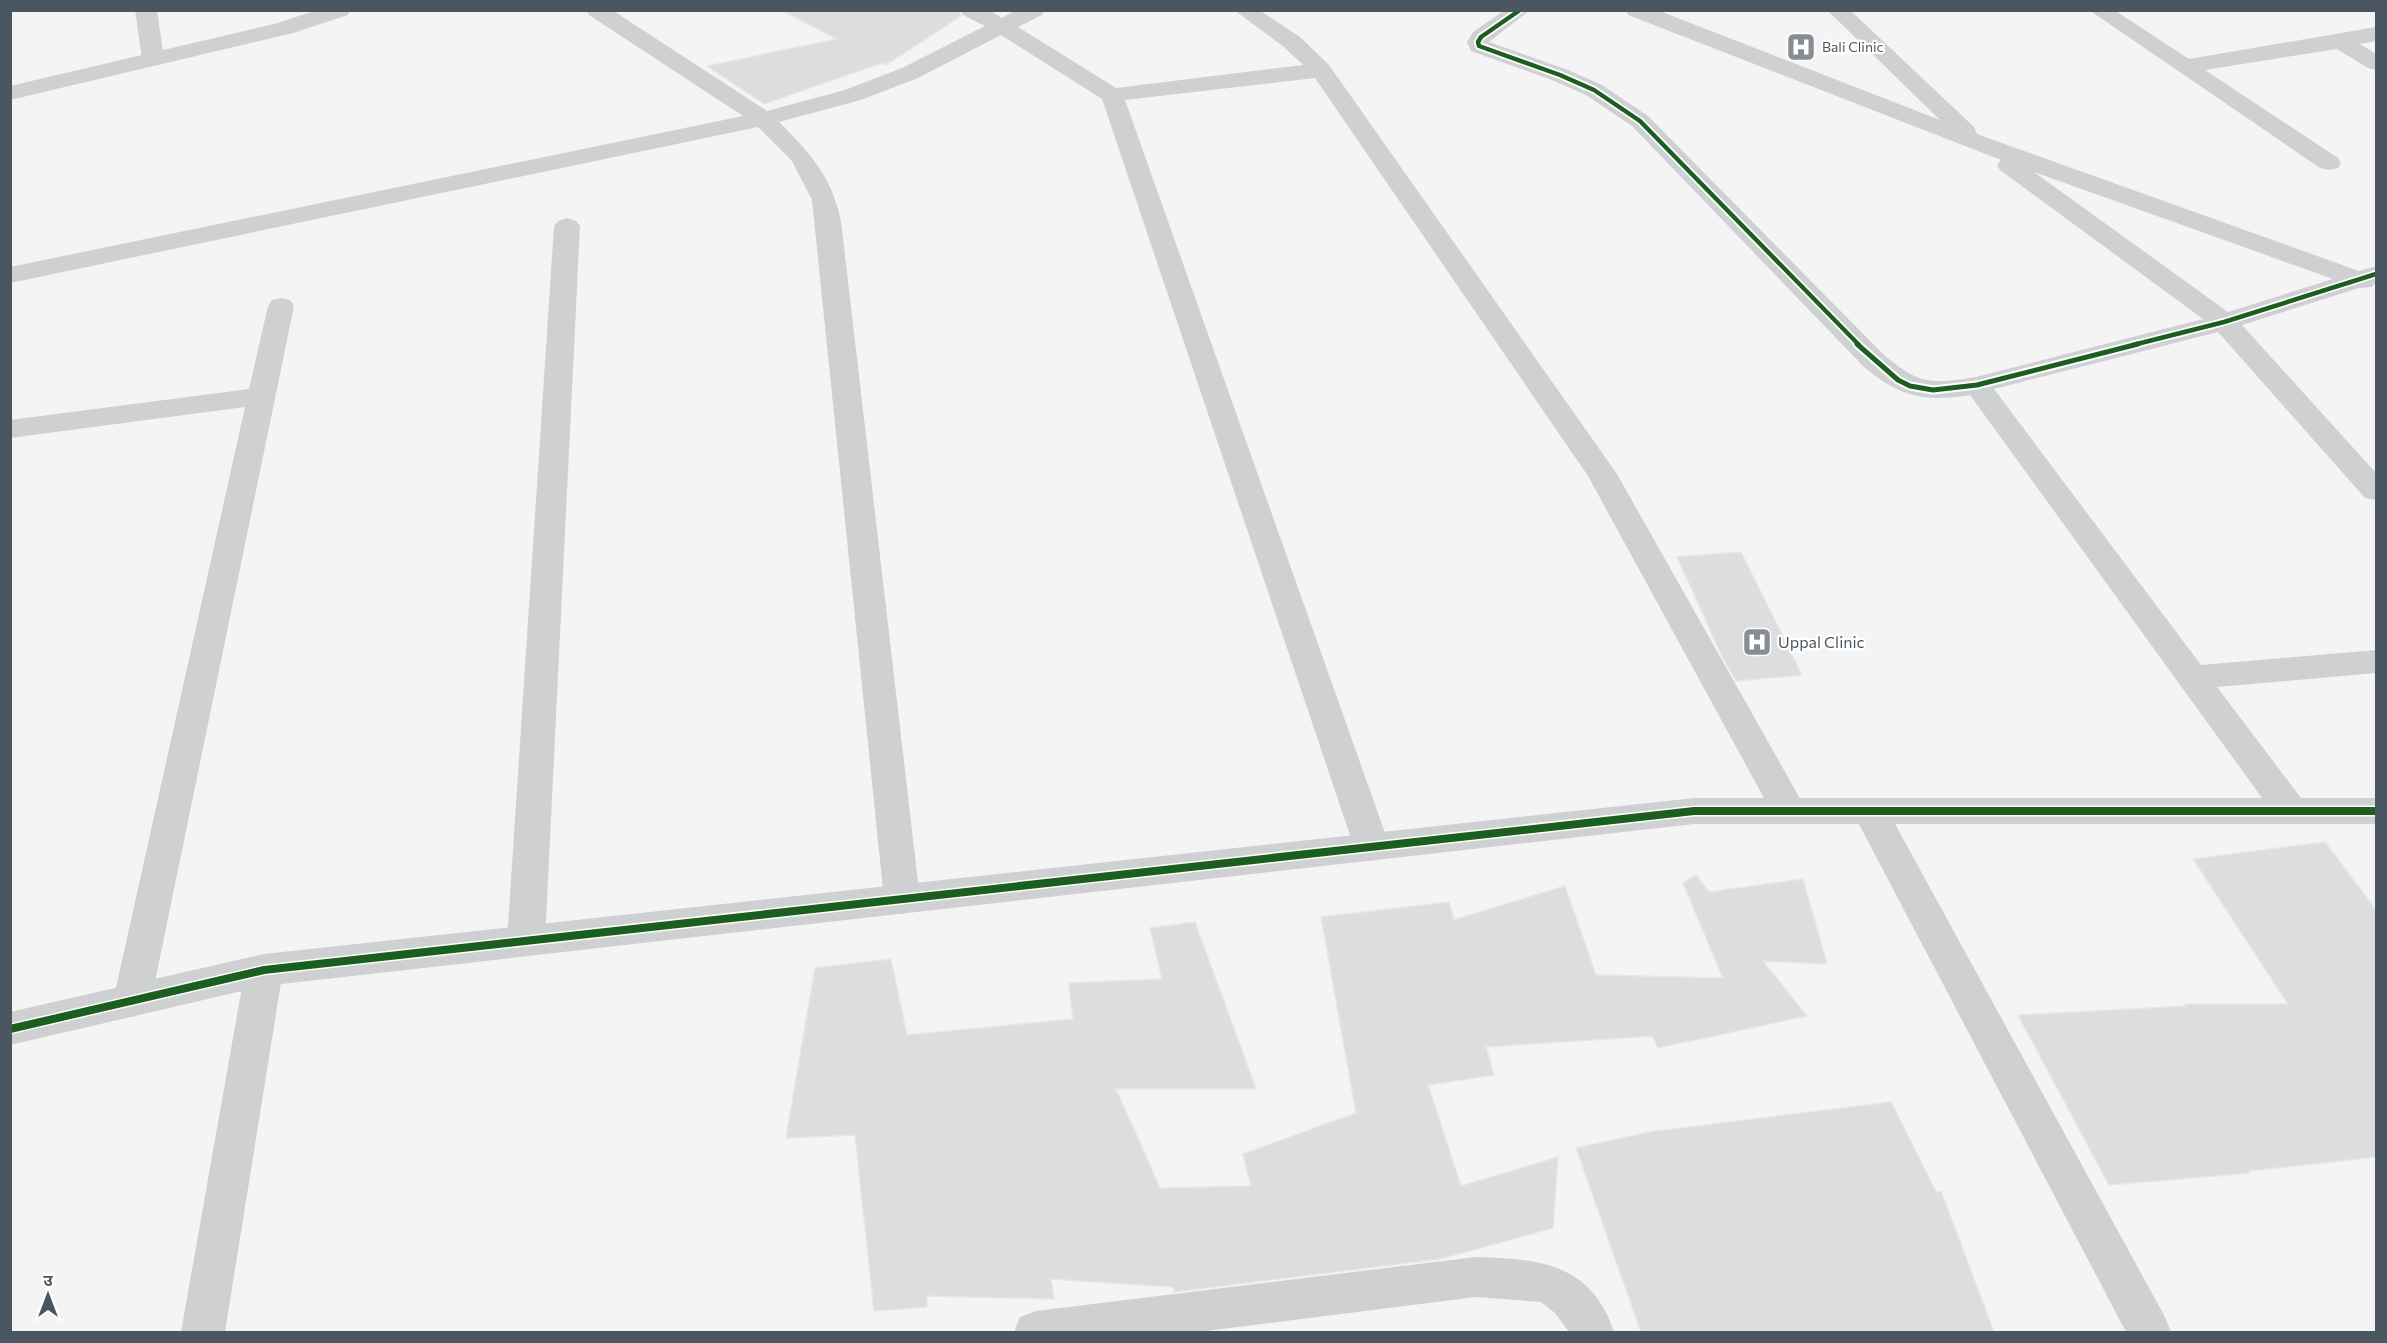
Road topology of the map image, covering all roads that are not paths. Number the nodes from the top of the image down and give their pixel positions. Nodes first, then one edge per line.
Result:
1 (146, 10) edge
2 (340, 10) edge
3 (597, 10) edge
4 (971, 10) edge
5 (1035, 10) edge
6 (1244, 10) edge
7 (1520, 10) edge
8 (1636, 10) edge
9 (1837, 10) edge
10 (2099, 10) edge
11 (1002, 26) junction
12 (2376, 34) edge
13 (2341, 42) junction
14 (153, 59) junction
15 (2376, 63) edge
16 (2184, 67) junction
17 (1321, 70) junction
18 (10, 93) edge
19 (1112, 95) junction
20 (763, 119) junction
21 (1975, 140) junction
22 (2329, 163) dead end
23 (567, 226) dead end
24 (10, 275) edge
25 (2371, 280) edge
26 (281, 306) dead end
27 (2224, 322) junction
28 (1977, 385) junction
29 (261, 396) junction
30 (10, 429) edge
31 (2376, 491) edge
32 (2376, 661) edge
33 (2194, 677) junction
34 (1789, 811) junction
35 (1869, 811) junction
36 (2291, 811) junction
37 (2376, 811) edge
38 (1372, 847) junction
39 (902, 899) junction
40 (526, 941) junction
41 (264, 970) junction
42 (132, 1001) junction
43 (10, 1029) edge
44 (203, 1332) edge
45 (1036, 1332) edge
46 (1592, 1332) edge
47 (2149, 1332) edge

1 - 14 street
2 - 14 street
3 - 20 street
4 - 11 street
5 - 11 street
6 - 17 street
7 - 28 street
8 - 21 street
9 - 21 street
10 - 16 street
11 - 19 street
11 - 20 street
12 - 13 street
13 - 15 street
13 - 16 street
14 - 18 street
16 - 22 street
17 - 19 street
17 - 34 street
19 - 38 street
20 - 24 street
20 - 39 street
21 - 25 street
21 - 27 street
23 - 40 street
25 - 27 street
26 - 29 street
27 - 28 street
27 - 31 street
28 - 33 street
29 - 30 street
29 - 42 street
32 - 33 street
33 - 36 street
34 - 35 street
34 - 38 street
35 - 36 street
35 - 47 street
36 - 37 street
38 - 39 street
39 - 40 street
40 - 41 street
41 - 42 street
41 - 44 street
42 - 43 street
45 - 46 street

